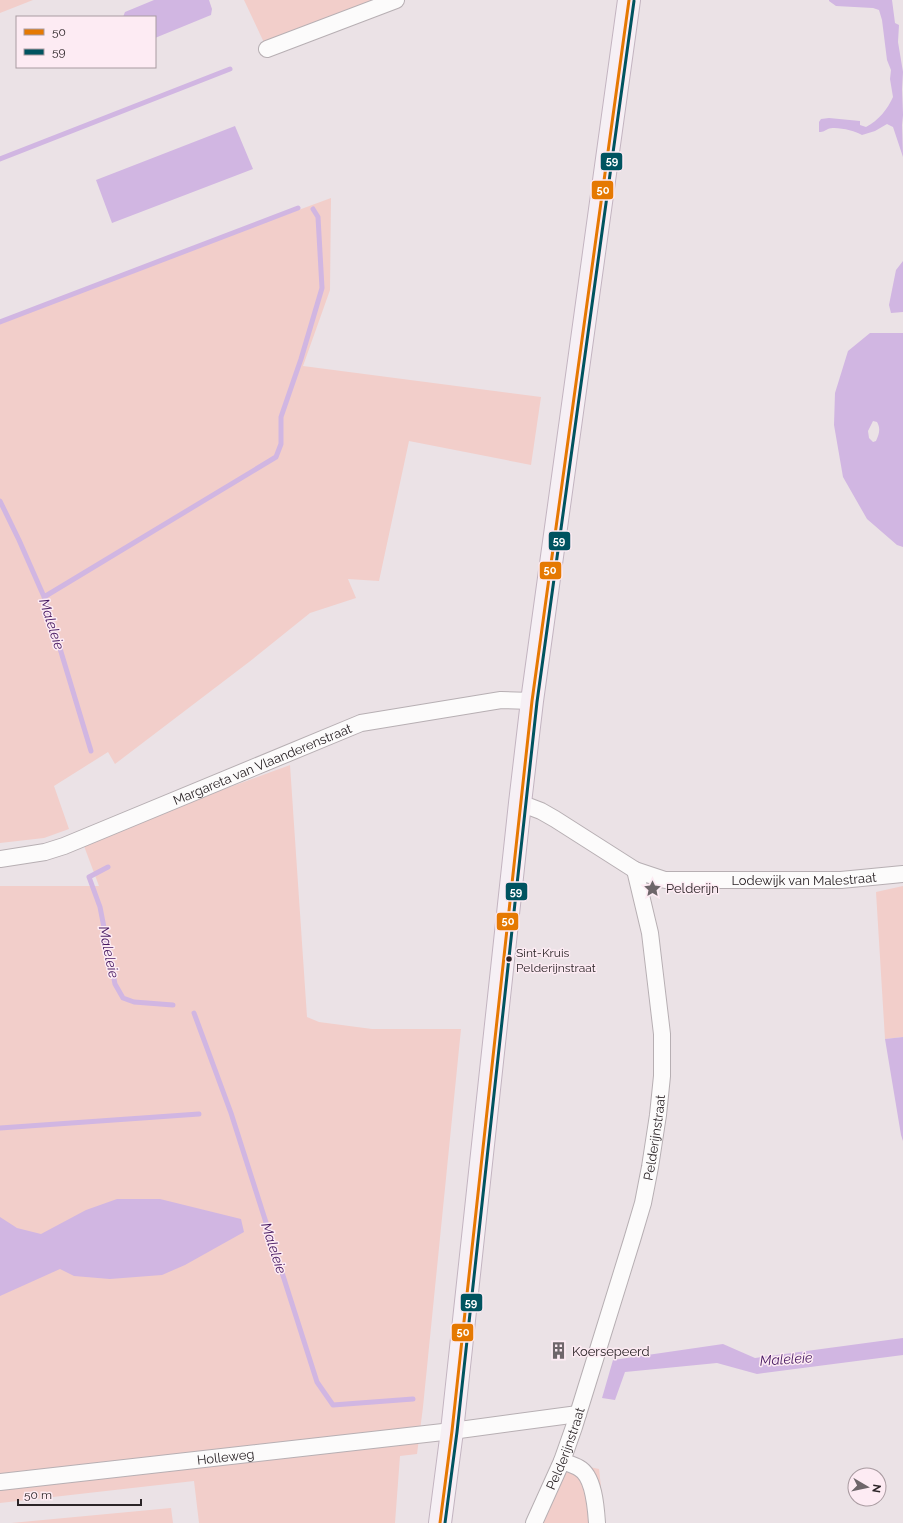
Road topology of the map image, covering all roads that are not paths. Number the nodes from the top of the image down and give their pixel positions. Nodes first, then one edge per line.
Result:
1 (396, 0) edge
2 (629, 0) edge
3 (267, 49) dead end
4 (532, 701) junction
5 (520, 803) junction
6 (0, 859) edge
7 (635, 870) junction
8 (903, 874) edge
9 (578, 1414) junction
10 (452, 1431) junction
11 (562, 1461) junction
12 (0, 1482) edge
13 (440, 1523) edge
14 (534, 1523) edge
15 (597, 1523) edge

1 - 3 street
2 - 4 main road
4 - 5 main road
4 - 6 street, Margareta van Vlaanderenstraat
5 - 7 street
5 - 10 main road
7 - 8 street, Lodewijk van Malestraat
7 - 9 street, Pelderijnstraat
9 - 10 street, Holleweg
9 - 11 street, Pelderijnstraat
10 - 12 street, Holleweg
10 - 13 main road
11 - 14 street, Pelderijnstraat
11 - 15 street

